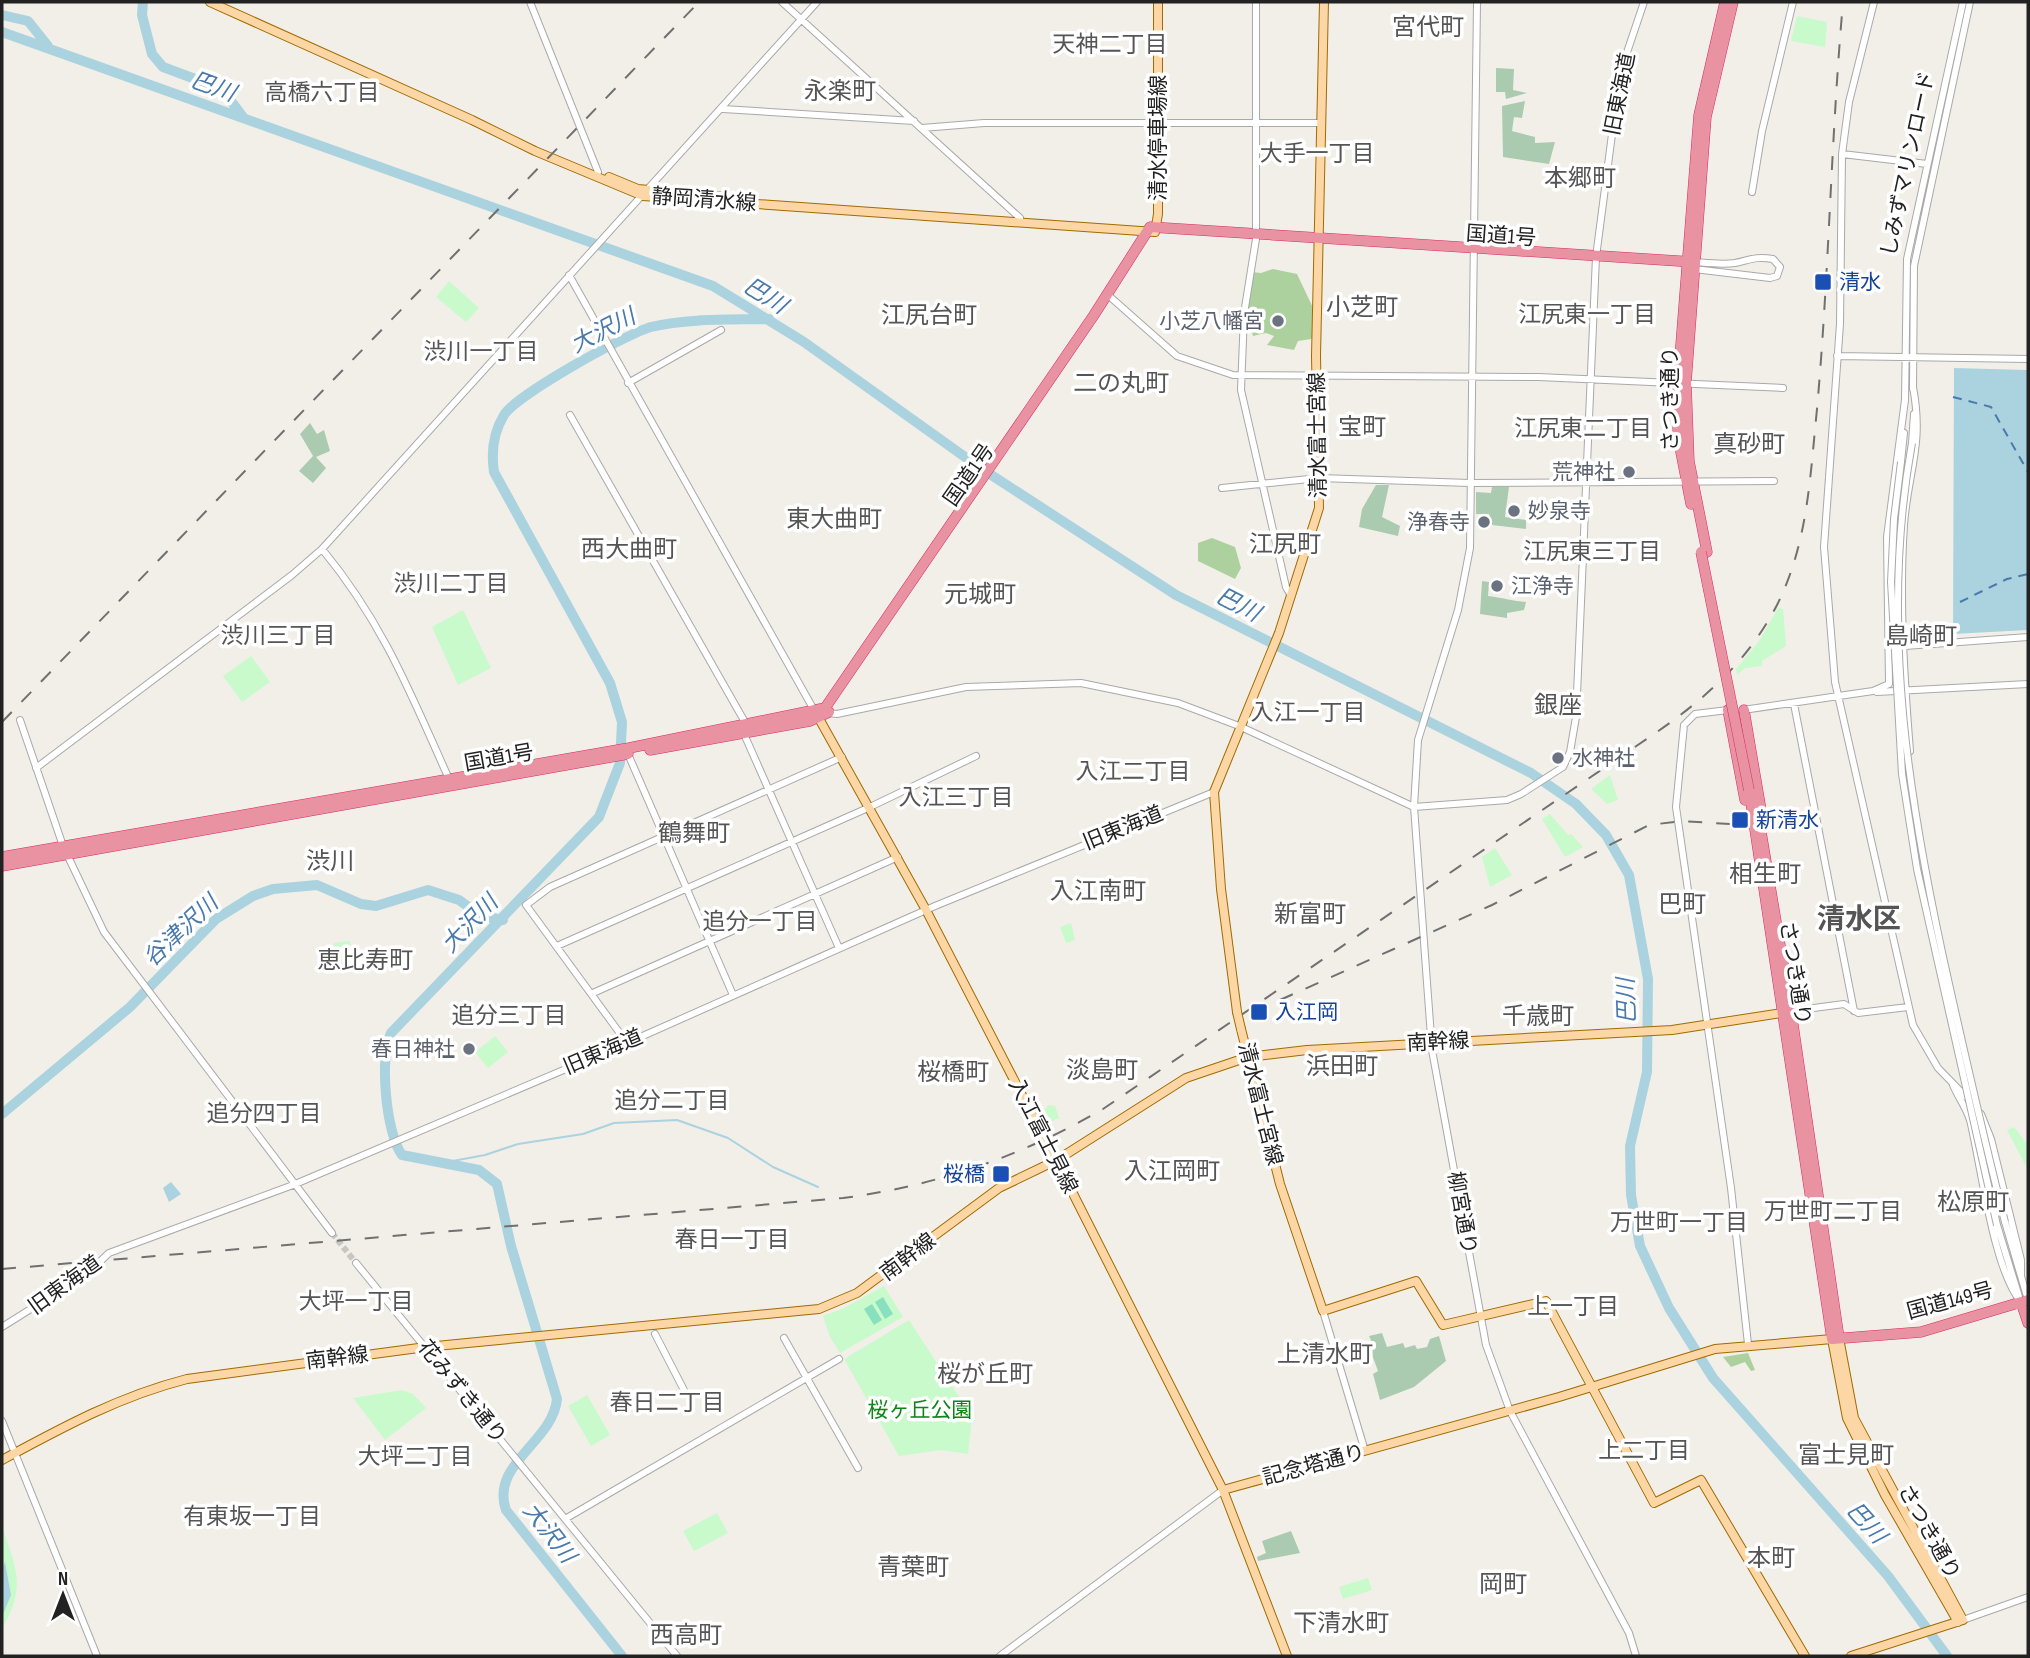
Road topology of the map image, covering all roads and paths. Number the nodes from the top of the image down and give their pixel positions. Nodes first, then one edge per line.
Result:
1 (209, 2) edge
2 (222, 2) edge
3 (530, 2) edge
4 (782, 2) edge
5 (817, 2) edge
6 (1155, 2) edge
7 (1256, 2) edge
8 (1324, 2) edge
9 (1477, 2) edge
10 (1644, 2) edge
11 (1725, 2) edge
12 (1733, 2) edge
13 (1793, 2) edge
14 (1874, 2) edge
15 (1964, 2) edge
16 (1970, 2) edge
17 (802, 18) junction
18 (723, 109) junction
19 (914, 121) junction
20 (1155, 123) junction
21 (1256, 123) junction
22 (1322, 123) junction
23 (922, 128) junction
24 (1842, 154) junction
25 (1927, 164) junction
26 (598, 172) junction
27 (1752, 192) dead end
28 (646, 193) junction
29 (1020, 218) junction
30 (1153, 229) junction
31 (1256, 236) junction
32 (1320, 240) junction
33 (1471, 250) junction
34 (1596, 259) junction
35 (1691, 266) junction
36 (569, 275) junction
37 (1110, 297) junction
38 (720, 330) dead end
39 (1837, 356) junction
40 (1904, 358) junction
41 (1913, 358) junction
42 (2028, 359) edge
43 (1241, 375) junction
44 (1317, 376) junction
45 (1470, 377) junction
46 (1589, 379) junction
47 (1682, 382) junction
48 (628, 383) junction
49 (1913, 387) junction
50 (1783, 388) dead end
51 (1905, 400) junction
52 (570, 415) dead end
53 (1320, 478) junction
54 (1774, 481) dead end
55 (1588, 482) junction
56 (1690, 482) junction
57 (1470, 483) junction
58 (1262, 484) junction
59 (1222, 488) dead end
60 (322, 549) junction
61 (1292, 597) junction
62 (2028, 637) edge
63 (1905, 646) junction
64 (1906, 677) junction
65 (2028, 684) edge
66 (1873, 691) junction
67 (1919, 691) junction
68 (1906, 692) junction
69 (1838, 697) junction
70 (1794, 704) junction
71 (1728, 710) junction
72 (1744, 710) junction
73 (822, 713) junction
74 (20, 720) dead end
75 (1239, 726) junction
76 (745, 730) junction
77 (622, 753) junction
78 (976, 756) dead end
79 (842, 757) junction
80 (36, 768) junction
81 (449, 779) junction
82 (769, 790) junction
83 (1214, 792) junction
84 (870, 807) junction
85 (1414, 807) junction
86 (1756, 820) junction
87 (663, 836) junction
88 (792, 842) junction
89 (65, 849) junction
90 (2, 857) edge
91 (898, 857) junction
92 (2, 866) edge
93 (1925, 878) junction
94 (687, 889) junction
95 (815, 894) junction
96 (926, 910) junction
97 (710, 941) junction
98 (557, 946) junction
99 (839, 948) junction
100 (593, 993) junction
101 (733, 995) junction
102 (1908, 1007) junction
103 (1854, 1011) junction
104 (1787, 1012) junction
105 (1707, 1024) junction
106 (1431, 1042) junction
107 (627, 1043) junction
108 (1248, 1057) junction
109 (1953, 1085) junction
110 (1988, 1130) junction
111 (1973, 1134) junction
112 (1056, 1160) junction
113 (293, 1185) junction
114 (332, 1233) tunnel mouth
115 (356, 1263) tunnel mouth
116 (2021, 1276) junction
117 (2026, 1301) edge
118 (1323, 1311) junction
119 (1480, 1313) junction
120 (2028, 1323) edge
121 (2, 1327) edge
122 (655, 1334) dead end
123 (784, 1338) dead end
124 (1835, 1338) junction
125 (1748, 1344) junction
126 (426, 1347) junction
127 (839, 1359) dead end
128 (807, 1379) junction
129 (1592, 1387) junction
130 (686, 1394) dead end
131 (1510, 1410) junction
132 (2, 1421) edge
133 (1365, 1451) junction
134 (15, 1453) junction
135 (2, 1460) edge
136 (858, 1468) dead end
137 (1223, 1490) junction
138 (565, 1519) junction
139 (2028, 1597) edge
140 (1957, 1623) junction
141 (97, 1656) edge
142 (677, 1656) edge
143 (1000, 1656) edge
144 (1287, 1656) edge
145 (1636, 1656) edge
146 (1805, 1656) edge
147 (1851, 1656) edge

1 - 28 main road, 静岡清水線
2 - 26 main road, 静岡清水線
3 - 26 street
4 - 17 street
5 - 17 street
6 - 20 main road, 清水停車場線
7 - 21 street
8 - 22 main road, 清水富士宮線
9 - 33 street, 柳宮通り
10 - 34 street, 旧東海道
11 - 35 highway
12 - 35 highway
13 - 27 street
14 - 24 street
15 - 25 street, しみずマリンロード
16 - 41 street, しみずマリンロード
17 - 18 street
17 - 19 street
18 - 19 street
18 - 28 street
19 - 23 street
20 - 21 street
20 - 23 street
20 - 30 main road, 清水停車場線
21 - 22 street
21 - 31 street
22 - 32 main road, 清水富士宮線
23 - 29 street
24 - 25 street
24 - 39 street
25 - 40 street, しみずマリンロード
26 - 28 main road, 静岡清水線
28 - 29 main road, 静岡清水線
28 - 30 main road, 静岡清水線
28 - 36 street
29 - 30 main road, 静岡清水線
30 - 31 highway, 国道1号
30 - 37 highway, 国道1号
31 - 32 highway, 国道1号
31 - 43 street
32 - 33 highway, 国道1号
32 - 44 main road, 清水富士宮線
33 - 34 highway, 国道1号
33 - 45 street, 柳宮通り
34 - 35 highway, 国道1号
34 - 46 street, 旧東海道
35 - 35 street
35 - 47 highway, さつき通り
36 - 48 street
36 - 60 street
37 - 43 street
37 - 73 highway, 国道1号
38 - 48 street
39 - 40 street
39 - 69 street
40 - 41 street
40 - 51 street, しみずマリンロード
41 - 42 street
41 - 49 street, しみずマリンロード
43 - 44 street
43 - 58 street
44 - 45 street
44 - 53 main road, 清水富士宮線
45 - 46 street
45 - 57 street, 柳宮通り
46 - 47 street
46 - 55 street, 旧東海道
47 - 50 street
47 - 56 highway, さつき通り
48 - 73 street
49 - 63 street
49 - 93 street, しみずマリンロード, bridge
51 - 66 street
51 - 117 street, しみずマリンロード, bridge
52 - 76 street
53 - 57 street
53 - 58 street
53 - 61 main road, 清水富士宮線
54 - 56 street
55 - 56 street
55 - 57 street
55 - 85 street, 旧東海道
56 - 86 highway, さつき通り, bridge
57 - 85 street, 柳宮通り
58 - 59 street
58 - 61 street
60 - 80 street
60 - 81 street
61 - 75 main road, 清水富士宮線
62 - 63 street
63 - 64 street
64 - 67 street
64 - 68 street
65 - 67 street
66 - 68 street
66 - 69 street
67 - 68 street
68 - 93 street, bridge
69 - 70 street
69 - 102 street
70 - 72 street
70 - 103 street
71 - 72 street
71 - 86 highway
71 - 105 street
72 - 86 highway
73 - 75 street
73 - 76 highway, 国道1号
73 - 79 main road, 入江富士見線
74 - 80 street
75 - 83 main road, 清水富士宮線
75 - 85 street
76 - 77 highway, 国道1号
76 - 82 street
77 - 81 highway, 国道1号
77 - 87 street
77 - 89 highway, 国道1号
78 - 84 street
79 - 82 street
79 - 84 main road, 入江富士見線
80 - 89 street
81 - 89 highway, 国道1号
82 - 87 street
82 - 88 street
83 - 96 street, 旧東海道
83 - 108 main road, 清水富士宮線, bridge
84 - 88 street
84 - 91 main road, 入江富士見線
85 - 106 street, 柳宮通り
86 - 104 highway, さつき通り
87 - 94 street
87 - 98 street
88 - 94 street
88 - 95 street
89 - 90 highway, 国道1号
89 - 92 highway, 国道1号
89 - 113 street
91 - 95 street
91 - 96 main road, 入江富士見線
93 - 116 street, bridge
94 - 97 street
94 - 98 street
95 - 97 street
95 - 99 street
96 - 99 street, 旧東海道
96 - 112 main road, 入江富士見線, bridge
97 - 100 street
97 - 101 street
98 - 100 street
99 - 101 street, 旧東海道
100 - 107 street
101 - 107 street, 旧東海道
102 - 103 street
102 - 109 street
103 - 104 street
104 - 105 main road, 南幹線
104 - 124 highway, さつき通り
105 - 106 main road, 南幹線
105 - 125 street
106 - 108 main road, 南幹線
106 - 119 street, 柳宮通り
107 - 113 street, 旧東海道
108 - 112 main road, 南幹線
108 - 118 main road, 清水富士宮線
109 - 110 street
109 - 111 street
110 - 111 street
110 - 116 street
111 - 117 street
112 - 126 main road, 南幹線
112 - 137 main road, 入江富士見線
113 - 114 street
113 - 121 street, 旧東海道
115 - 126 street, 花みずき通り
116 - 117 street
117 - 120 highway
117 - 124 highway, 国道149号
118 - 119 main road
118 - 133 street
119 - 129 main road
119 - 131 street, 柳宮通り
122 - 130 street
123 - 128 street
124 - 125 main road
124 - 140 main road, さつき通り
125 - 129 main road, 記念塔通り
126 - 134 main road, 南幹線
126 - 138 street, 花みずき通り
127 - 128 street
128 - 136 street
128 - 138 street
129 - 131 main road, 記念塔通り
129 - 146 main road
131 - 133 main road, 記念塔通り
131 - 145 street, 柳宮通り
132 - 134 street
133 - 137 main road, 記念塔通り
134 - 135 main road, 南幹線
134 - 141 street
137 - 143 street, 記念塔通り
137 - 144 main road, 入江富士見線
138 - 142 street
139 - 140 street
140 - 147 main road

